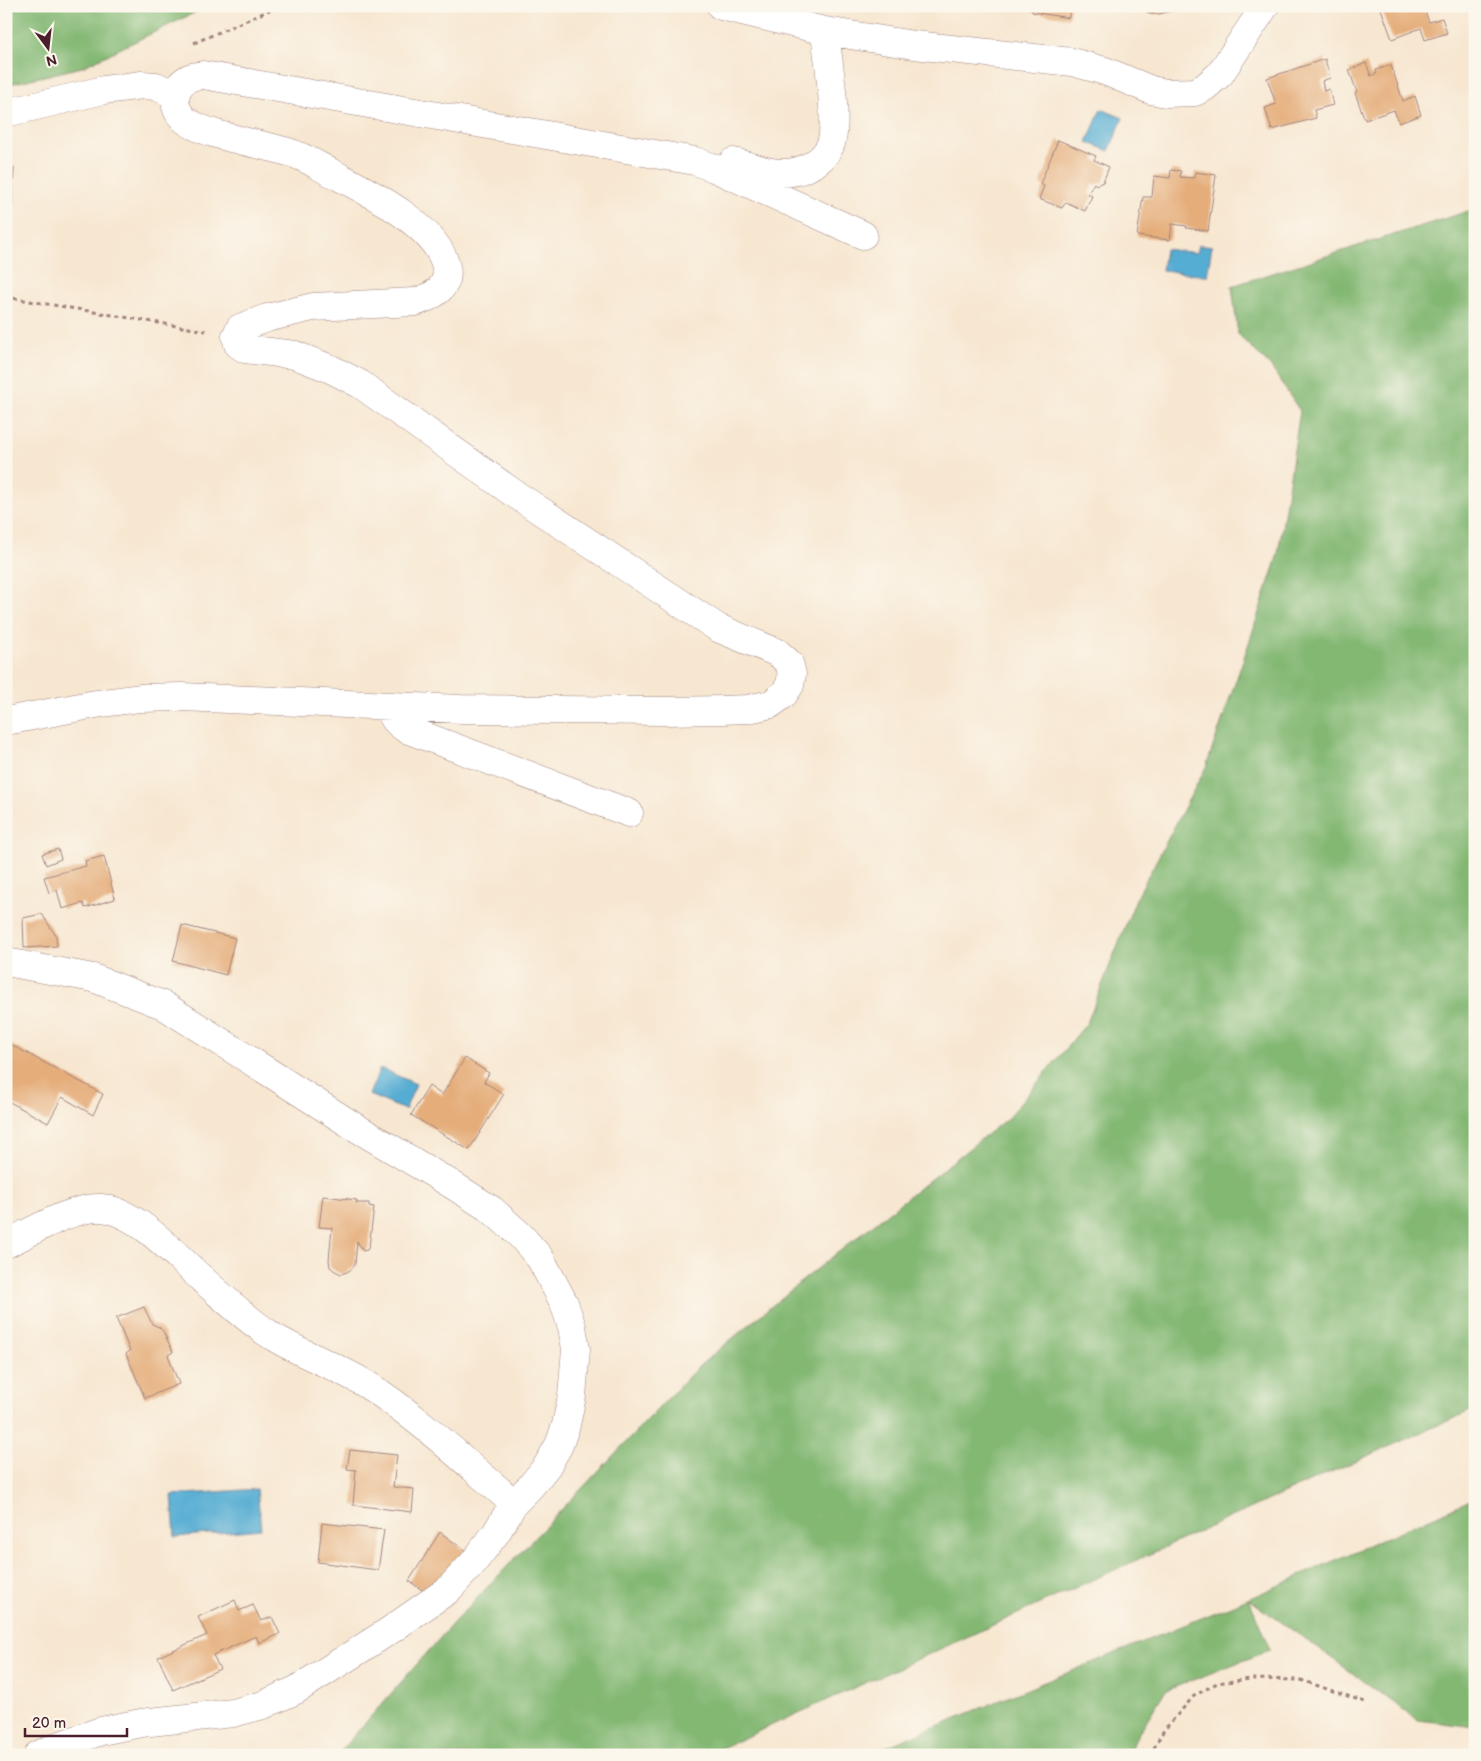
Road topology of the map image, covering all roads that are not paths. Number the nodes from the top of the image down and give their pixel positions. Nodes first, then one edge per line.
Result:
1 (722, 6) edge
2 (1265, 6) edge
3 (825, 32) junction
4 (175, 95) junction
5 (6, 113) edge
6 (695, 161) junction
7 (864, 235) dead end
8 (391, 706) junction
9 (6, 721) edge
10 (629, 813) dead end
11 (6, 962) edge
12 (6, 1244) edge
13 (514, 1503) junction
14 (38, 1755) edge

1 - 3 lane
2 - 3 lane
3 - 6 lane
4 - 5 lane
4 - 6 lane
4 - 8 lane
6 - 7 lane
8 - 9 lane
8 - 10 lane
11 - 13 lane
12 - 13 lane
13 - 14 lane

